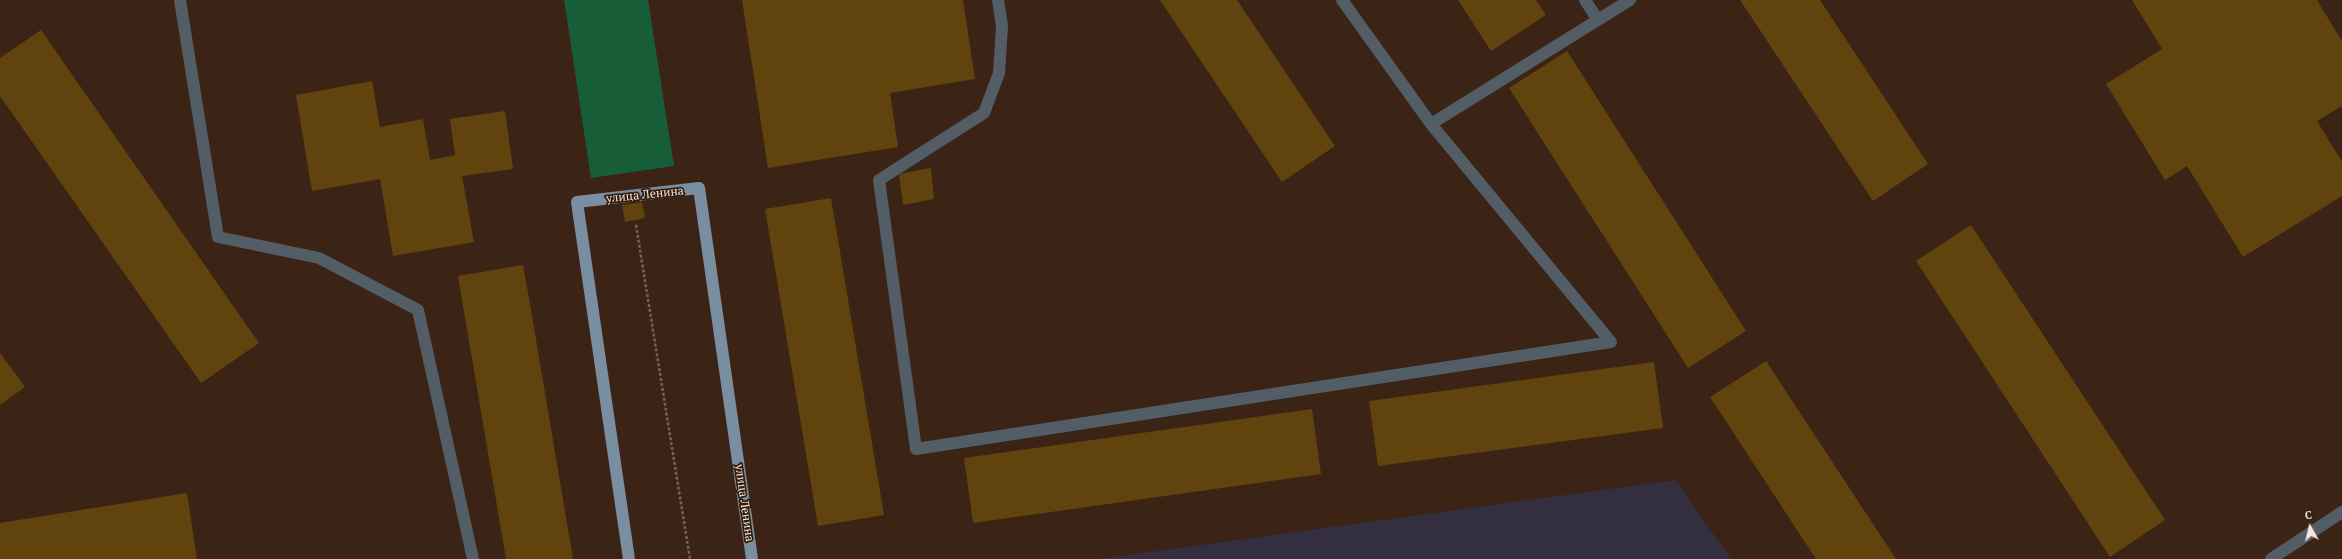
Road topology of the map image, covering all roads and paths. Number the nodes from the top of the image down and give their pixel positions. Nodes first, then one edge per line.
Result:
1 (180, 0) edge
2 (998, 0) edge
3 (1342, 0) edge
4 (1585, 0) edge
5 (1630, 0) edge
6 (1598, 20) junction
7 (1431, 124) junction
8 (636, 225) dead end
9 (2342, 512) edge
10 (473, 559) edge
11 (628, 559) edge
12 (690, 559) edge
13 (752, 559) edge
14 (2271, 559) edge

1 - 10 street
2 - 7 street
3 - 7 street
4 - 6 street
5 - 6 street
6 - 7 street
8 - 12 path
9 - 14 street
11 - 13 main road, улица Ленина

